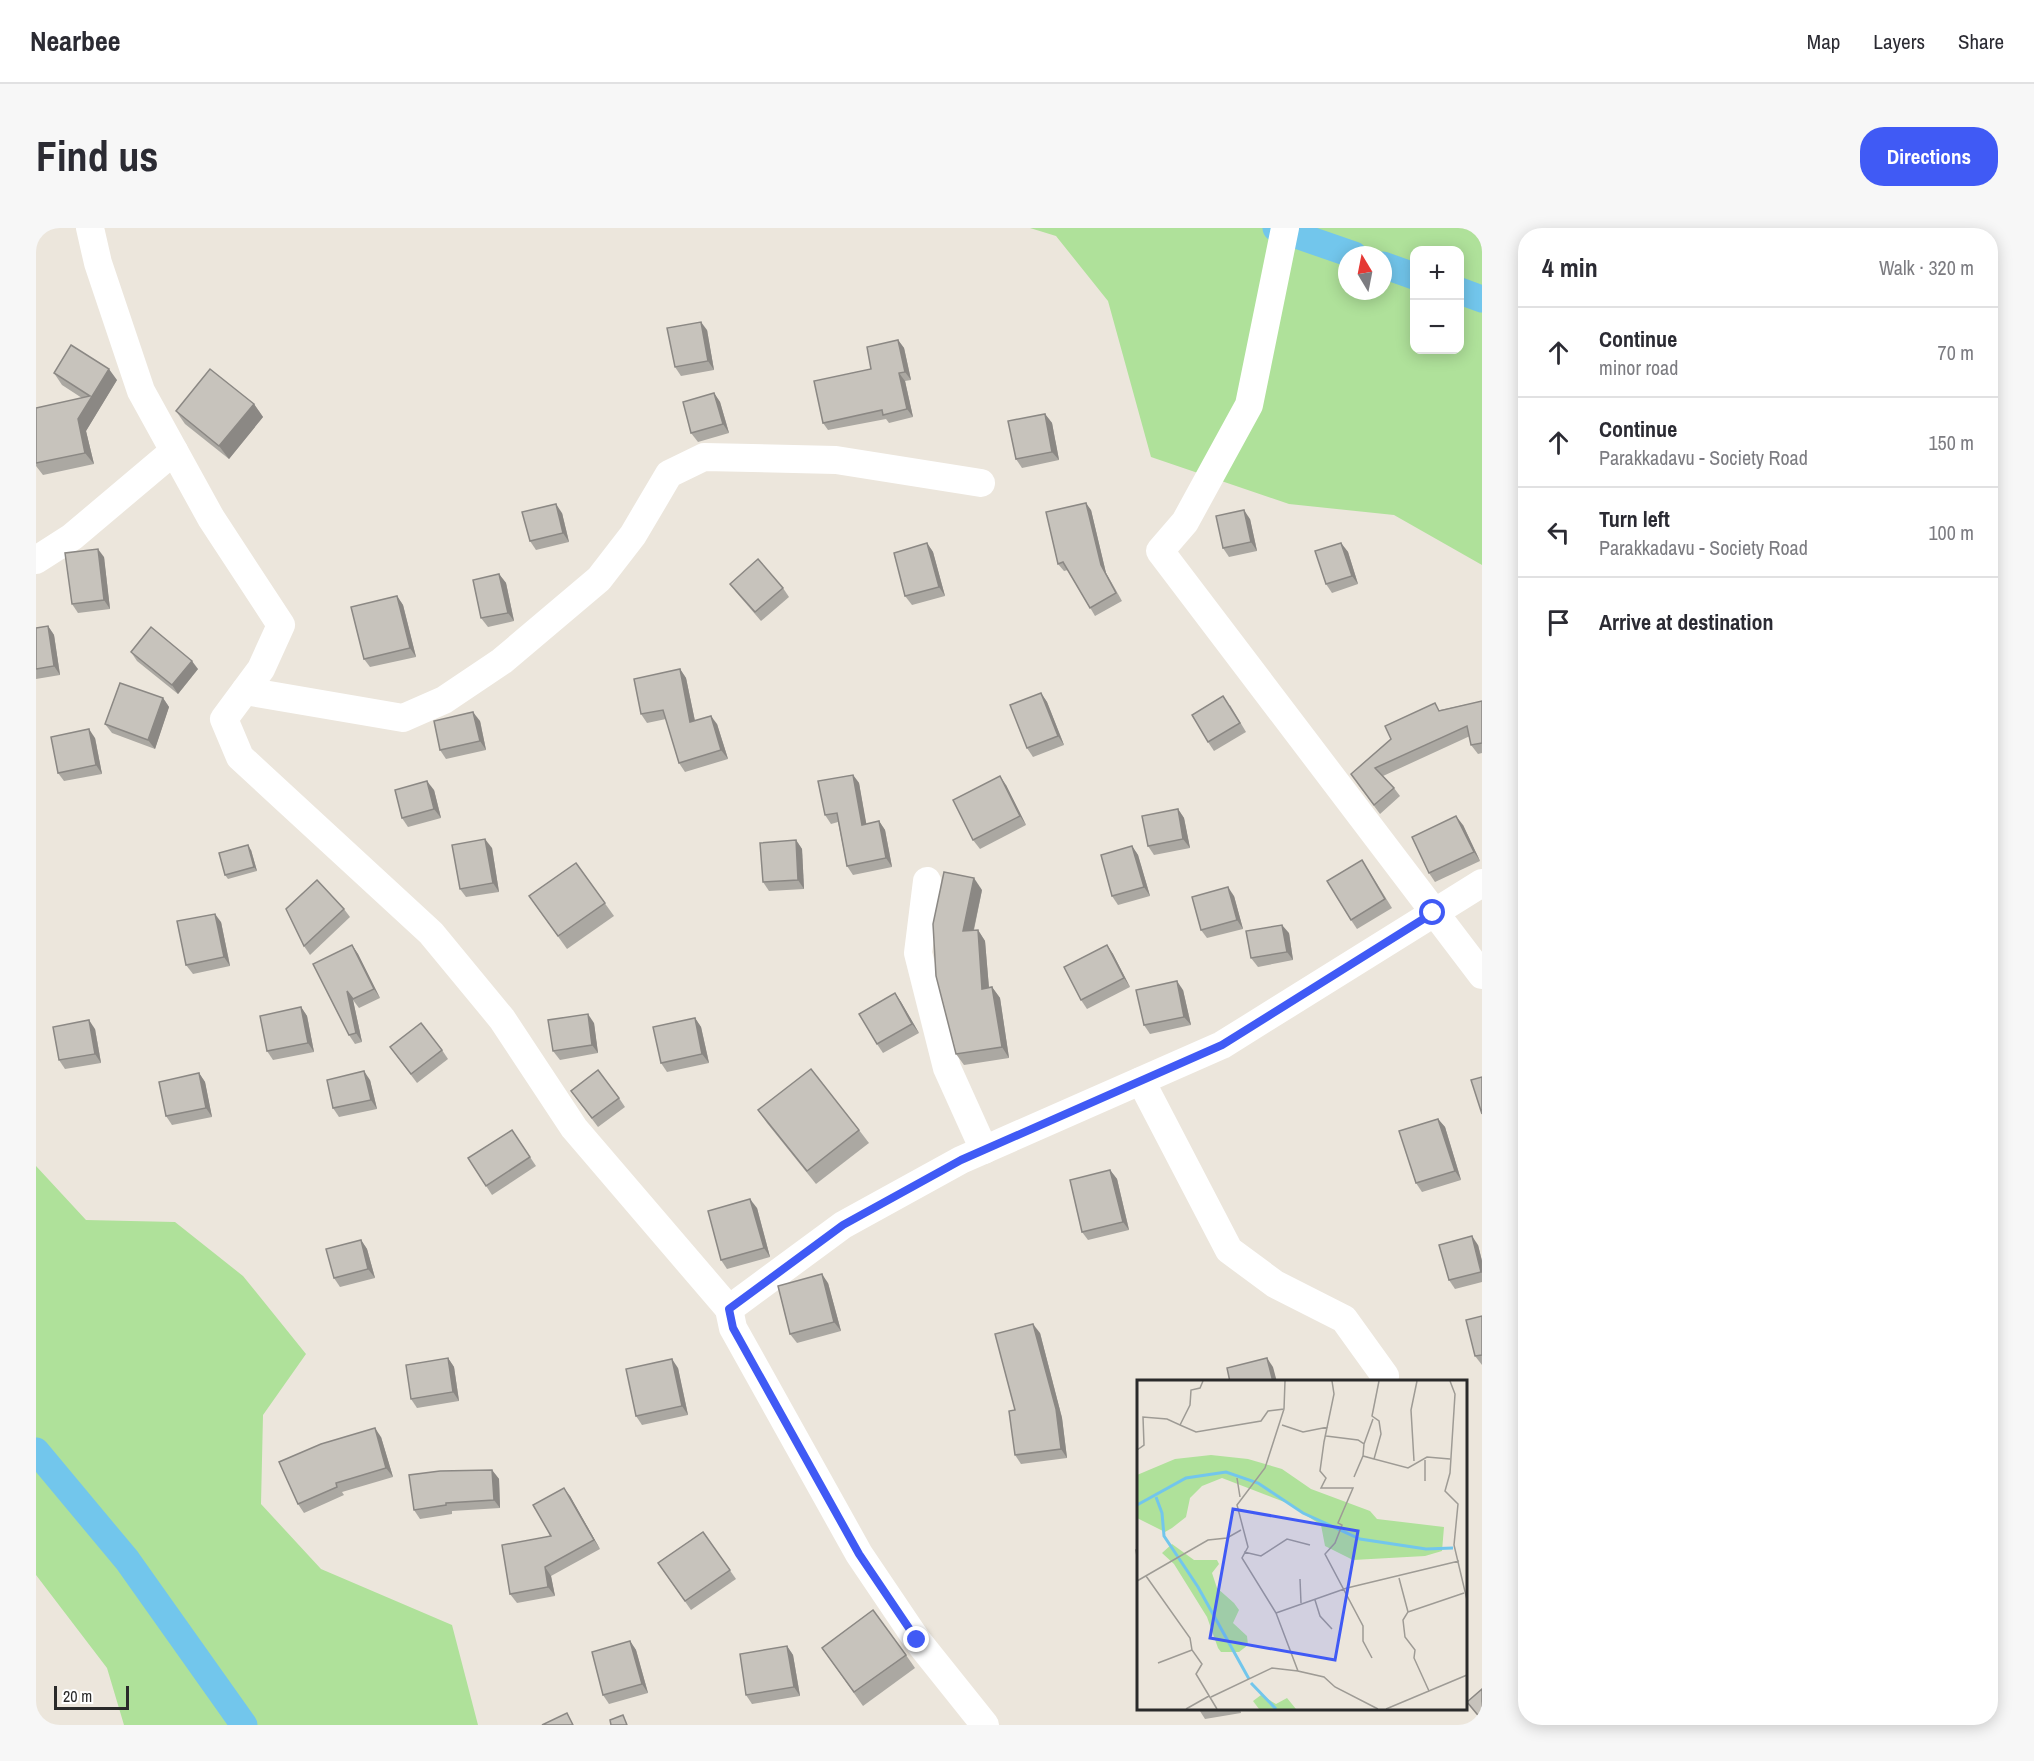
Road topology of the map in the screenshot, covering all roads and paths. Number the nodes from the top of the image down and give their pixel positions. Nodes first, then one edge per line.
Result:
1 (90, 228) edge
2 (1283, 235) edge
3 (174, 451) junction
4 (981, 483) dead end
5 (36, 560) edge
6 (245, 691) junction
7 (927, 881) dead end
8 (1482, 883) edge
9 (1433, 913) junction
10 (1482, 975) edge
11 (1141, 1081) junction
12 (984, 1150) junction
13 (729, 1309) junction
14 (1385, 1376) dead end
15 (985, 1725) edge

1 - 3 street
2 - 9 street
3 - 5 street
3 - 6 street
4 - 6 street
6 - 13 street
7 - 12 street
8 - 9 street
9 - 10 street
9 - 11 street
11 - 12 street
11 - 14 street
12 - 13 street
13 - 15 street

